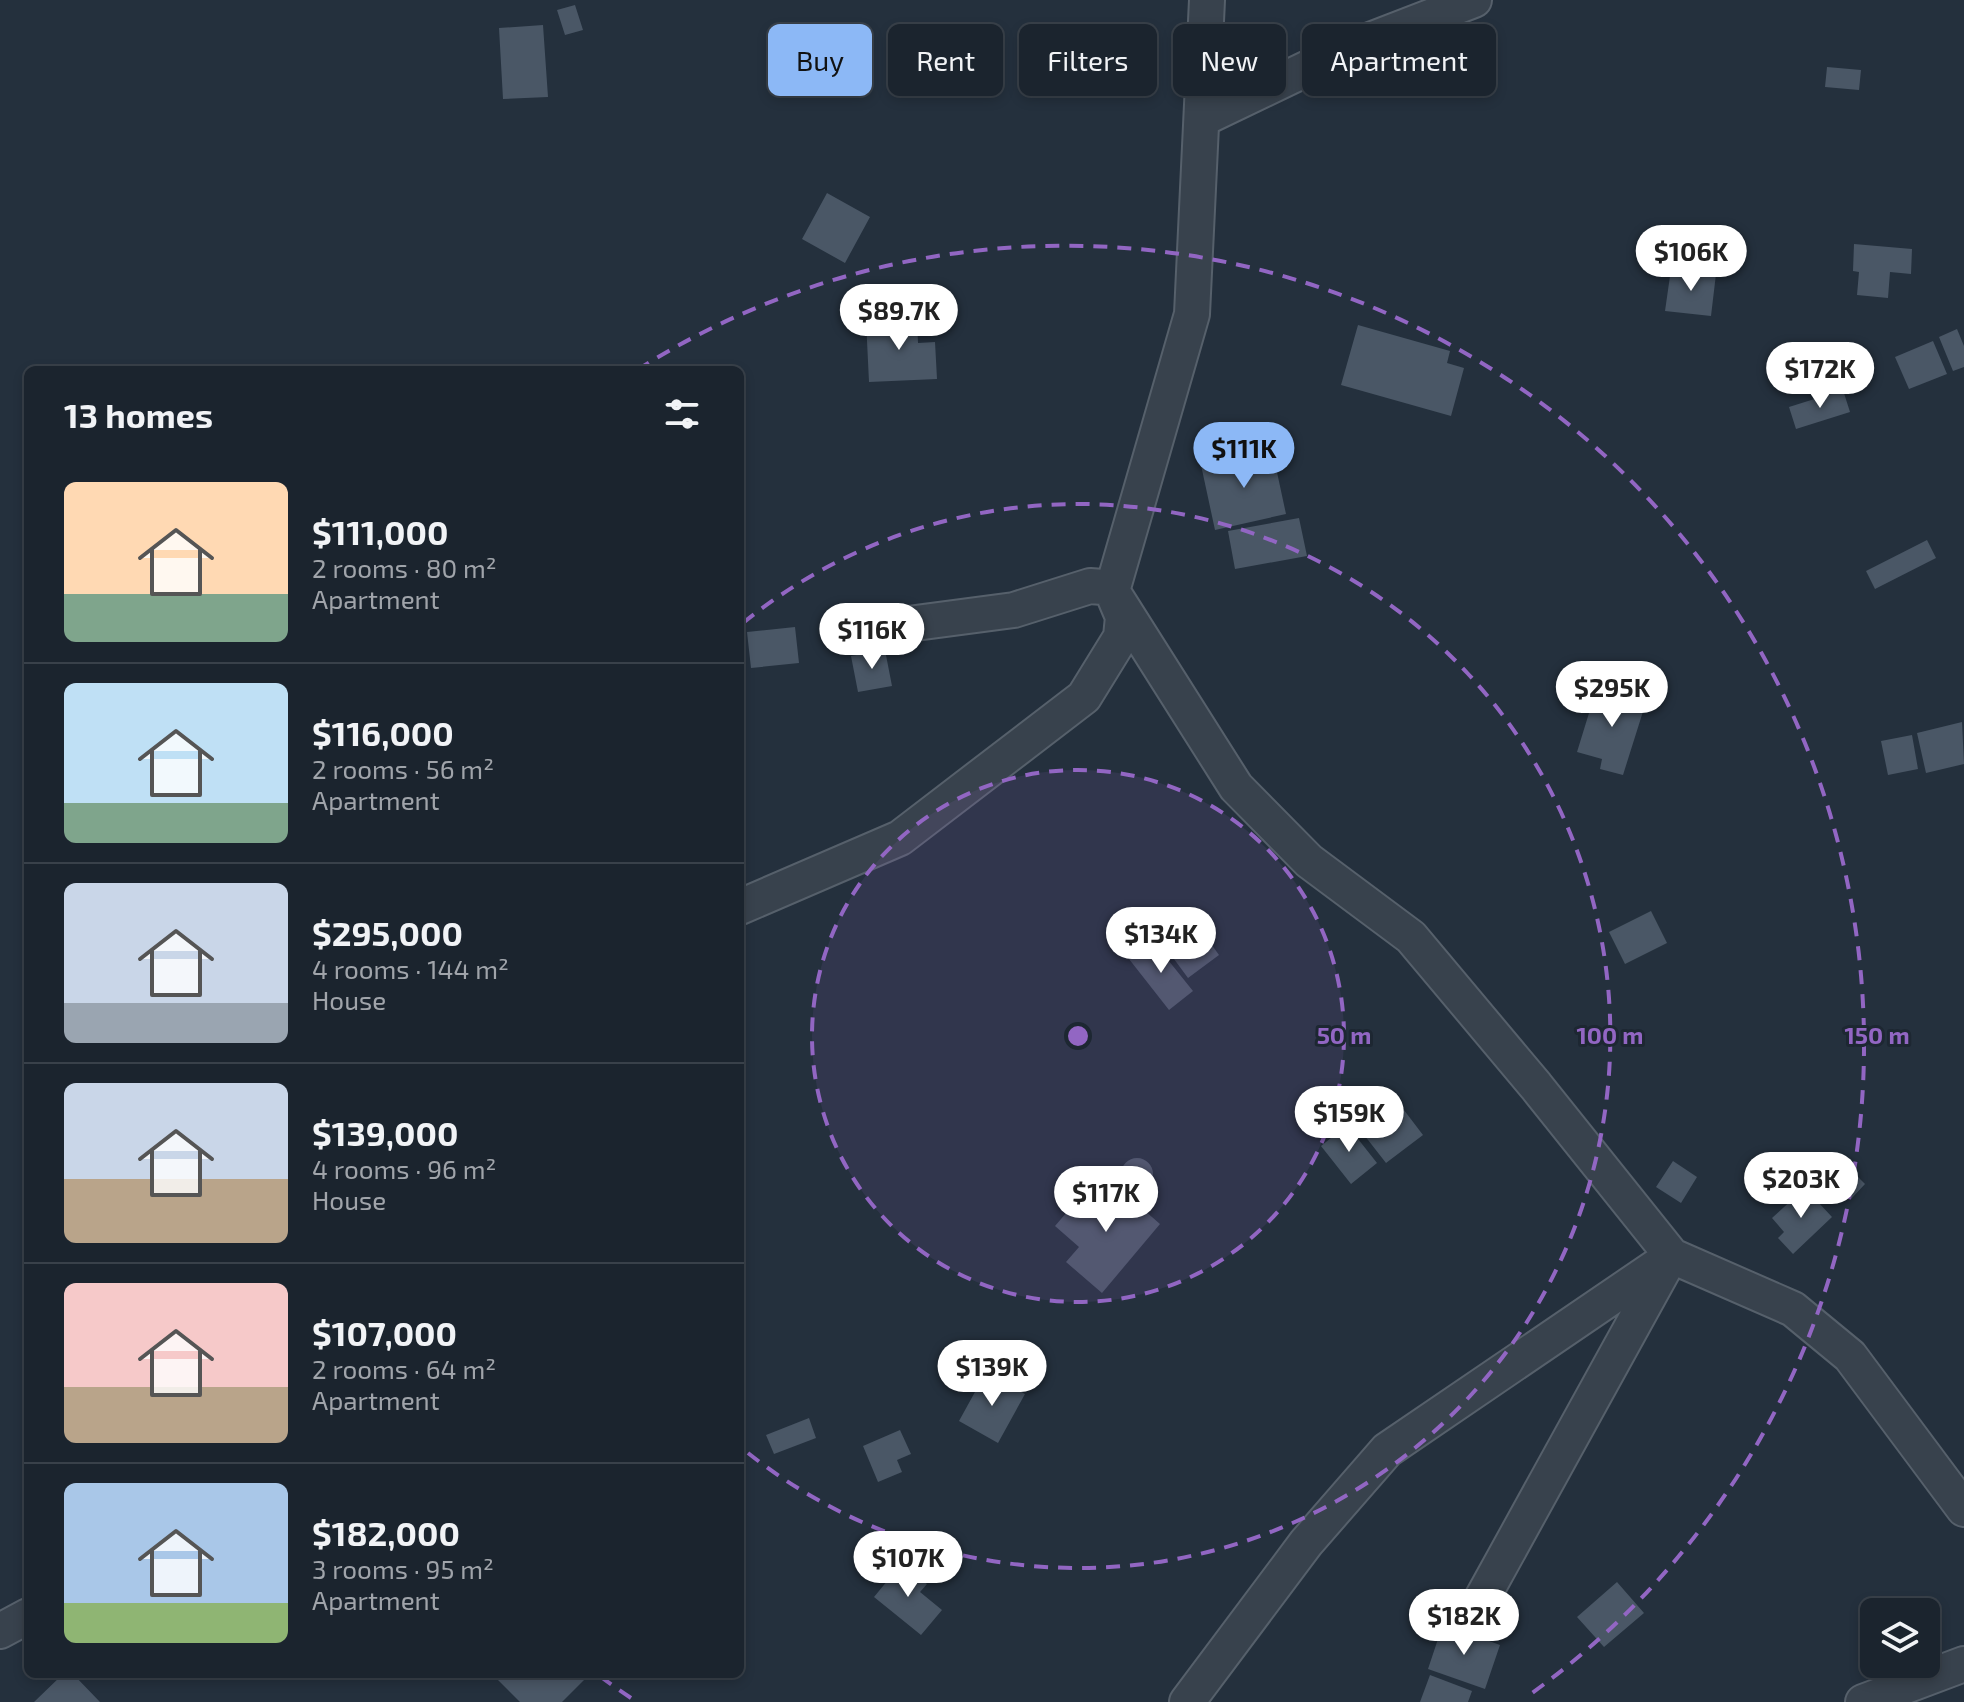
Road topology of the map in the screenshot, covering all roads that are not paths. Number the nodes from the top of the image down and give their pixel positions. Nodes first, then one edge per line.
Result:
1 (1207, 0) edge
2 (1474, 0) edge
3 (1202, 119) junction
4 (1112, 591) junction
5 (908, 624) dead end
6 (744, 905) edge
7 (1672, 1256) junction
8 (1964, 1509) edge
9 (1474, 1613) dead end
10 (24, 1618) edge
11 (0, 1631) edge
12 (1964, 1664) edge
13 (1187, 1702) edge
14 (1863, 1702) edge

1 - 3 street
2 - 3 street
3 - 4 street
4 - 5 street
4 - 6 street
4 - 7 street
7 - 8 street
7 - 9 street
7 - 13 street
10 - 11 street
12 - 14 street

